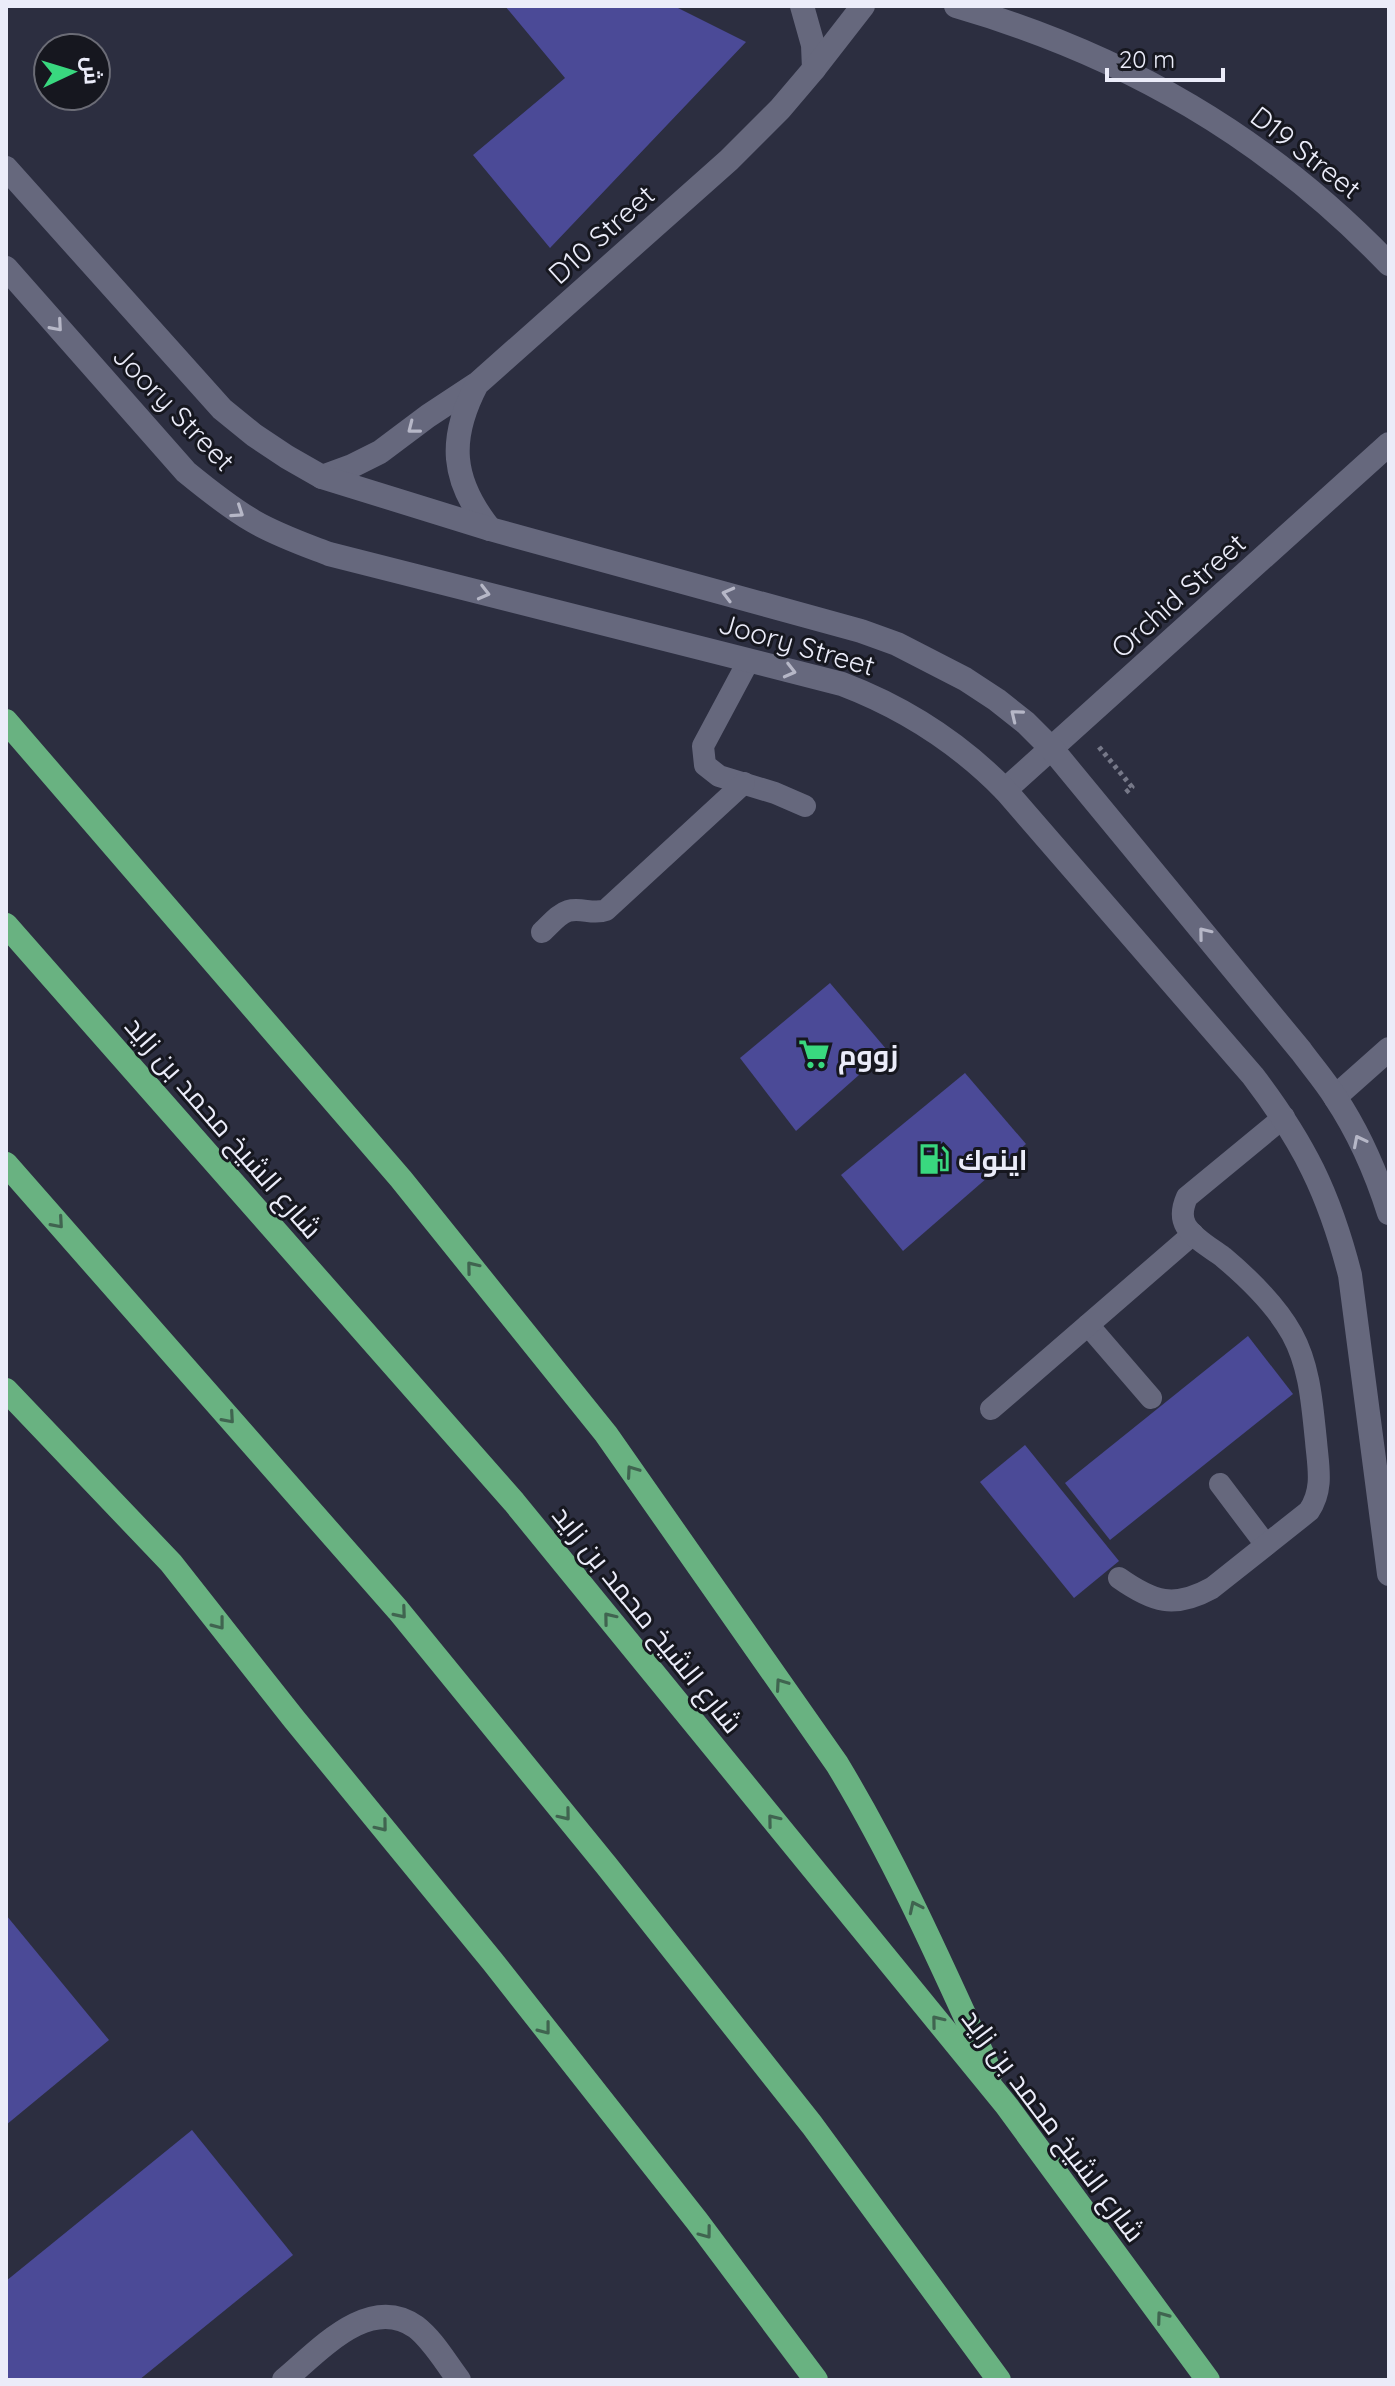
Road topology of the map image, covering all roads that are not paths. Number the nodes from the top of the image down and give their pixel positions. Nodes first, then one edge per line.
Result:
1 (802, 6) edge
2 (863, 6) edge
3 (956, 6) edge
4 (814, 69) junction
5 (6, 168) edge
6 (1389, 264) edge
7 (6, 268) edge
8 (477, 384) junction
9 (1389, 444) edge
10 (322, 477) junction
11 (490, 529) junction
12 (749, 660) junction
13 (6, 721) edge
14 (1052, 749) junction
15 (744, 783) junction
16 (1005, 790) junction
17 (805, 806) dead end
18 (6, 925) edge
19 (542, 932) dead end
20 (1389, 1049) edge
21 (1335, 1097) junction
22 (1284, 1117) junction
23 (6, 1164) edge
24 (1389, 1213) edge
25 (1193, 1234) junction
26 (1088, 1325) junction
27 (6, 1390) edge
28 (1151, 1398) dead end
29 (991, 1409) dead end
30 (6, 1414) edge
31 (1220, 1484) dead end
32 (1266, 1545) junction
33 (171, 1563) junction
34 (1389, 1574) edge
35 (1119, 1578) dead end
36 (1006, 2105) junction
37 (284, 2380) edge
38 (459, 2380) edge
39 (816, 2380) edge
40 (999, 2380) edge
41 (1208, 2380) edge

1 - 4 street
2 - 4 street, D10 Street
3 - 6 street, D19 Street
4 - 8 street, D10 Street
5 - 10 street, Joory Street
7 -> 12 street, Joory Street
8 -> 10 street
8 - 11 street, D10 Street
9 - 14 street, Orchid Street
10 - 11 street, Joory Street
14 -> 11 street, Joory Street
12 - 15 lane
12 -> 16 street, Joory Street
36 -> 13 highway
14 - 16 street, Orchid Street
21 -> 14 street, Joory Street
15 - 17 lane
15 - 19 lane
16 - 22 street, Joory Street
36 -> 18 highway, شارع الشيخ محمد بن زايد
20 - 21 street
24 -> 21 street, Joory Street
22 - 25 lane
22 - 34 street, Joory Street
23 -> 40 highway
25 - 26 lane
25 - 32 lane
26 - 28 lane
26 - 29 lane
27 - 33 highway
30 - 33 highway
31 - 32 lane
32 - 35 lane
33 -> 39 highway
41 -> 36 highway, شارع الشيخ محمد بن زايد
37 - 38 street

